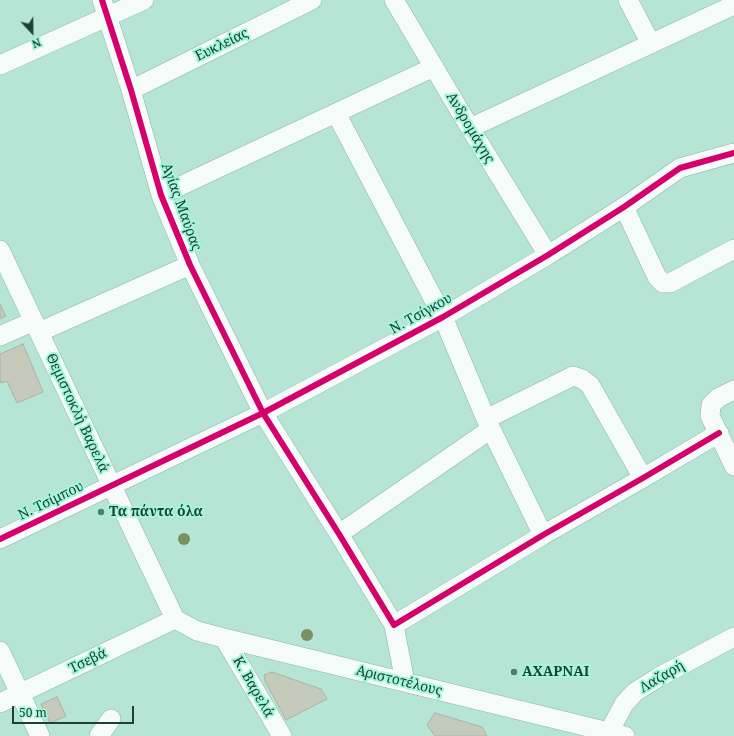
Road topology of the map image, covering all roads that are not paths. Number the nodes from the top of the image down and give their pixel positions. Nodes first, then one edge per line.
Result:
1 (144, 0) edge
2 (312, 0) edge
3 (394, 0) edge
4 (628, 0) edge
5 (734, 5) edge
6 (105, 8) edge
7 (651, 44) junction
8 (0, 65) edge
9 (434, 67) junction
10 (131, 90) junction
11 (336, 113) junction
12 (470, 128) junction
13 (734, 152) edge
14 (161, 195) junction
15 (624, 207) junction
16 (734, 249) edge
17 (0, 250) edge
18 (548, 255) junction
19 (190, 265) junction
20 (442, 317) junction
21 (36, 326) junction
22 (0, 336) edge
23 (734, 390) edge
24 (263, 412) junction
25 (488, 424) junction
26 (719, 434) junction
27 (734, 466) edge
28 (643, 478) junction
29 (112, 485) junction
30 (340, 534) junction
31 (543, 535) junction
32 (0, 539) edge
33 (175, 619) junction
34 (394, 624) junction
35 (224, 638) junction
36 (734, 638) edge
37 (0, 651) edge
38 (405, 682) junction
39 (20, 694) junction
40 (0, 704) edge
41 (111, 719) dead end
42 (614, 735) edge
43 (40, 736) edge
44 (98, 736) edge
45 (282, 736) edge

1 - 6 street
2 - 10 street, Ευκλείας
3 - 9 street, Ανδρομάχης
4 - 7 street
5 - 7 street
6 - 8 street
6 - 10 street, Αγίας Μαύρας
7 - 12 street
9 - 11 street
9 - 12 street, Ανδρομάχης
10 - 14 street, Αγίας Μαύρας
11 - 14 street
11 - 20 street
12 - 18 street, Ανδρομάχης
13 - 15 street, Ν. Τσίγκου
14 - 19 street, Αγίας Μαύρας
15 - 16 street
15 - 18 street, Ν. Τσίγκου
17 - 21 street, Θεμιστοκλή Βαρελά
18 - 20 street, Ν. Τσίγκου
19 - 21 street
19 - 24 street, Αγίας Μαύρας
20 - 24 street, Ν. Τσίγκου
20 - 25 street
21 - 22 street
21 - 29 street, Θεμιστοκλή Βαρελά
23 - 26 street
24 - 29 street, Ν. Τσίγκου
24 - 30 street, Αγίας Μαύρας
25 - 28 street
25 - 30 street
25 - 31 street
26 - 27 street
26 - 28 street
28 - 31 street
29 - 32 street, N. Τσίμπου
29 - 33 street, Θεμιστοκλή Βαρελά
30 - 34 street, Αγίας Μαύρας
31 - 34 street
33 - 35 street, Αριστοτέλους
33 - 39 street, Τσεβά
34 - 38 street
35 - 38 street, Αριστοτέλους
35 - 45 street, Κ. Βαρελά
36 - 42 street, Λαζαρή
37 - 39 street
38 - 42 street, Αριστοτέλους
39 - 40 street, Τσεβά
39 - 43 street
41 - 44 street

